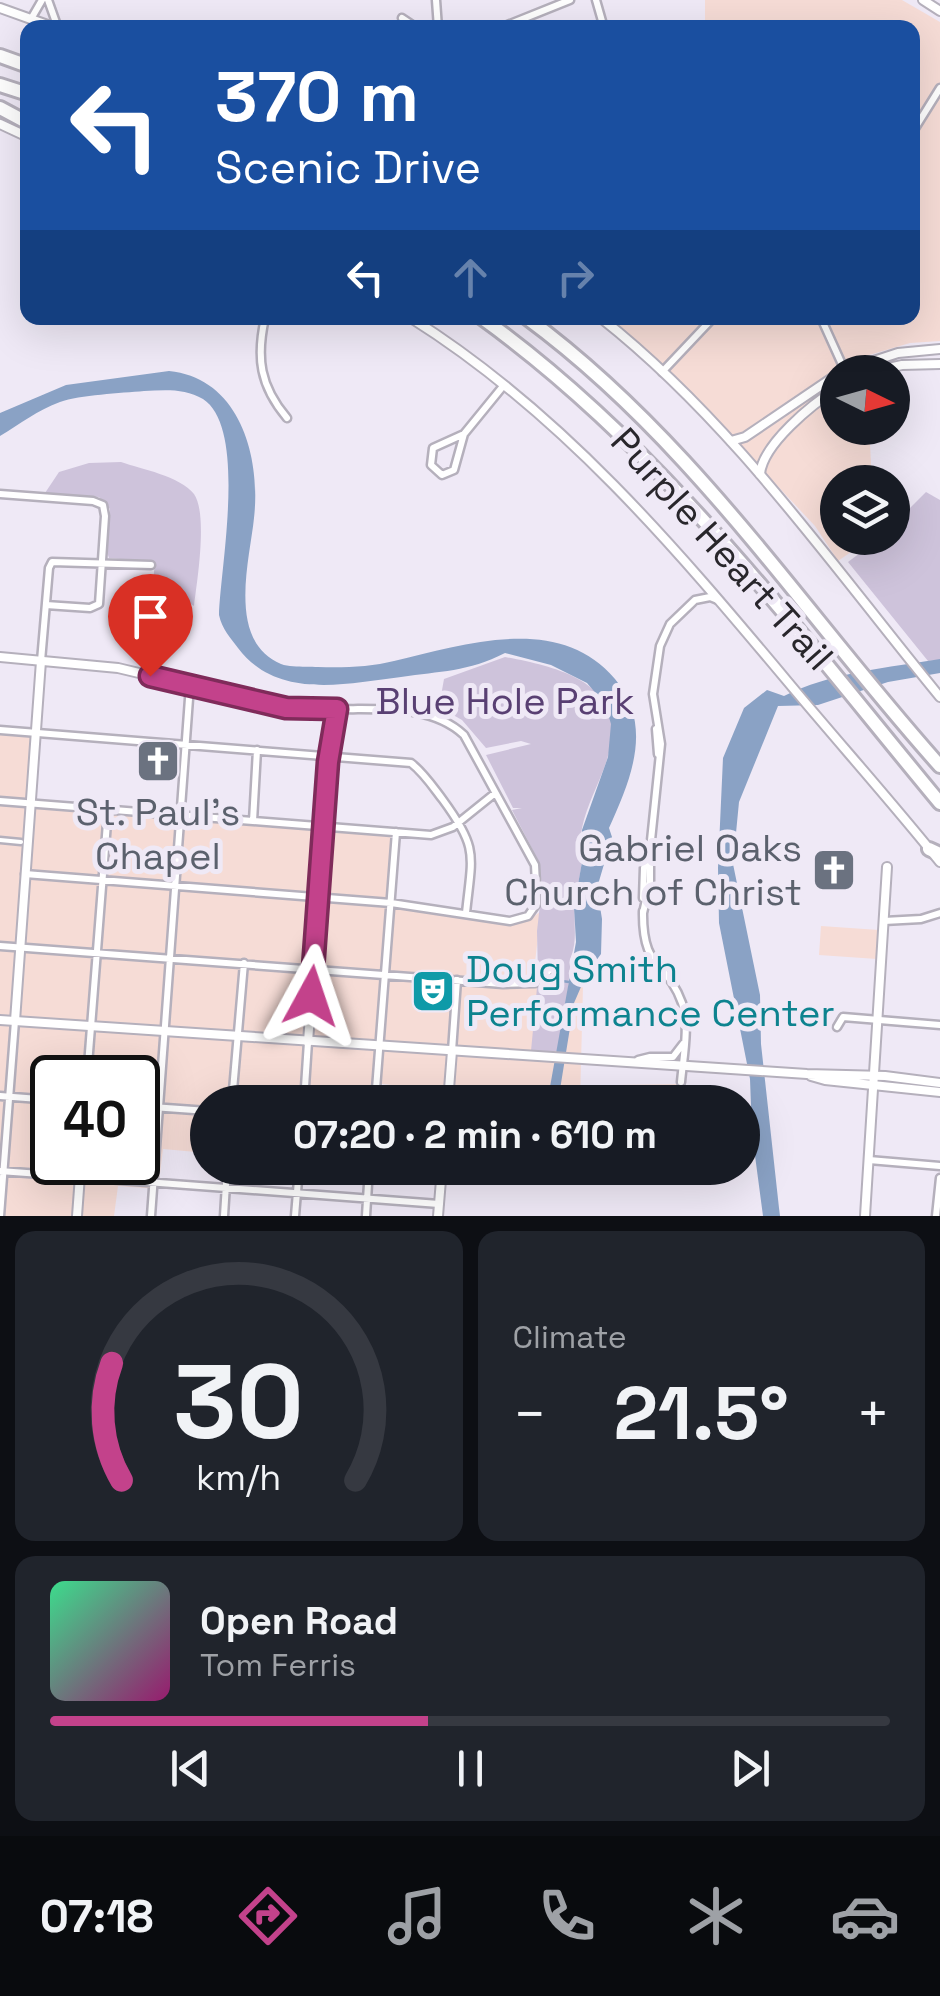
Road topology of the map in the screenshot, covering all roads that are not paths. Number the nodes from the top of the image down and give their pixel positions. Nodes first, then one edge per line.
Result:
1 (45, 0) edge
2 (570, 0) edge
3 (923, 0) edge
4 (0, 8) edge
5 (940, 11) edge
6 (31, 18) junction
7 (402, 18) dead end
8 (36, 20) edge
9 (405, 20) edge
10 (520, 20) edge
11 (940, 88) edge
12 (920, 120) edge
13 (263, 325) edge
14 (422, 325) edge
15 (491, 325) edge
16 (536, 325) edge
17 (609, 325) edge
18 (706, 325) edge
19 (824, 325) edge
20 (939, 349) edge
21 (835, 355) edge
22 (892, 355) edge
23 (939, 364) edge
24 (910, 365) edge
25 (662, 372) junction
26 (504, 384) junction
27 (820, 387) edge
28 (820, 401) edge
29 (288, 418) dead end
30 (464, 434) junction
31 (731, 441) junction
32 (760, 474) junction
33 (0, 494) edge
34 (103, 561) junction
35 (151, 565) dead end
36 (694, 571) junction
37 (695, 600) junction
38 (721, 601) junction
39 (46, 605) junction
40 (0, 656) edge
41 (41, 661) junction
42 (190, 685) junction
43 (940, 697) edge
44 (334, 709) junction
45 (0, 730) edge
46 (36, 732) junction
47 (186, 744) junction
48 (258, 750) junction
49 (330, 756) junction
50 (936, 761) edge
51 (494, 794) junction
52 (0, 802) edge
53 (940, 803) edge
54 (30, 804) junction
55 (108, 810) junction
56 (181, 816) junction
57 (252, 821) junction
58 (459, 822) junction
59 (324, 827) junction
60 (396, 832) junction
61 (0, 840) edge
62 (22, 842) dead end
63 (935, 852) edge
64 (940, 862) edge
65 (887, 867) dead end
66 (25, 874) junction
67 (103, 880) junction
68 (176, 887) junction
69 (319, 898) junction
70 (391, 903) junction
71 (466, 913) junction
72 (940, 913) edge
73 (884, 922) junction
74 (0, 946) edge
75 (20, 948) junction
76 (96, 953) junction
77 (170, 958) junction
78 (244, 963) junction
79 (551, 969) dead end
80 (314, 970) junction
81 (385, 974) junction
82 (457, 980) junction
83 (0, 1020) edge
84 (878, 1020) junction
85 (15, 1021) junction
86 (940, 1025) edge
87 (90, 1026) junction
88 (837, 1026) dead end
89 (165, 1032) junction
90 (238, 1037) junction
91 (308, 1042) junction
92 (684, 1042) junction
93 (379, 1046) junction
94 (452, 1051) junction
95 (88, 1055) edge
96 (632, 1062) junction
97 (682, 1066) junction
98 (874, 1080) junction
99 (680, 1082) dead end
100 (940, 1083) edge
101 (234, 1085) edge
102 (305, 1085) edge
103 (376, 1085) edge
104 (449, 1085) edge
105 (940, 1092) edge
106 (4, 1096) edge
107 (30, 1098) edge
108 (160, 1108) joint
109 (190, 1110) edge
110 (869, 1160) junction
111 (940, 1166) edge
112 (2, 1171) edge
113 (30, 1173) edge
114 (940, 1178) edge
115 (160, 1183) edge
116 (79, 1185) edge
117 (154, 1185) edge
118 (226, 1185) edge
119 (297, 1185) edge
120 (368, 1185) edge
121 (441, 1185) edge
122 (226, 1189) junction
123 (296, 1194) junction
124 (367, 1199) junction
125 (439, 1204) junction
126 (0, 1216) edge
127 (77, 1216) edge
128 (151, 1216) edge
129 (224, 1216) edge
130 (295, 1216) edge
131 (366, 1216) edge
132 (438, 1216) edge
133 (865, 1216) edge
134 (936, 1216) edge

1 - 6 street
2 - 10 street
3 - 5 main road
4 - 6 main road
6 - 8 main road
7 - 9 street
11 - 12 street
13 - 29 street
14 - 26 main road
15 - 53 highway, Purple Heart Trail
16 - 50 highway, Purple Heart Trail
17 - 25 main road
18 - 25 street
19 - 21 street
20 - 22 main road
20 - 23 street
23 - 24 main road
25 - 31 main road
26 - 30 street
26 - 36 main road
27 - 31 main road
28 - 32 main road
30 - 30 street
31 - 32 main road
32 - 43 main road
33 - 34 street
34 - 35 street
34 - 39 street
34 - 39 street
36 - 37 street
36 - 38 main road
37 - 38 street
37 - 92 street
38 - 63 main road
39 - 41 street
40 - 41 main road
41 - 42 main road
41 - 46 main road
42 - 44 main road
42 - 47 street
44 - 49 main road
44 - 51 street
45 - 46 street
46 - 47 street
46 - 54 main road
47 - 48 street
47 - 56 street
48 - 49 street
48 - 57 street
49 - 58 street
49 - 59 main road
51 - 58 street
51 - 71 street
52 - 54 street
54 - 55 street
54 - 66 main road
55 - 56 street
55 - 67 street
56 - 57 street
56 - 68 street
57 - 59 street
58 - 60 street
58 - 71 street
59 - 60 street
59 - 69 main road
60 - 70 street
61 - 62 street
63 - 64 main road
65 - 73 main road
66 - 67 street
66 - 75 main road
67 - 68 street
67 - 76 street
68 - 69 street
68 - 77 street
69 - 70 street
69 - 80 main road
70 - 71 street
70 - 81 street
72 - 73 street
73 - 84 main road
74 - 75 street
75 - 76 street
75 - 85 main road
76 - 77 street
76 - 87 street
77 - 78 street
77 - 89 street
78 - 80 street
78 - 90 street
79 - 82 street
80 - 81 street
80 - 91 main road
81 - 82 street
81 - 93 street
82 - 94 street
83 - 85 main road
84 - 86 street
84 - 88 street
84 - 98 main road
85 - 87 main road
85 - 106 street
87 - 89 main road
87 - 95 street
89 - 90 main road
89 - 108 street
90 - 91 main road
90 - 101 street
91 - 93 main road
91 - 102 street
92 - 96 street
92 - 97 street
93 - 94 main road
93 - 103 street
94 - 96 main road
94 - 104 main road
96 - 97 main road
97 - 98 main road
97 - 99 street
98 - 100 main road
98 - 105 main road
98 - 110 main road
106 - 107 street
106 - 112 street
108 - 109 street
110 - 111 street
110 - 133 main road
112 - 113 street
112 - 126 street
114 - 134 street
115 - 122 street
116 - 127 main road
117 - 128 street
118 - 122 street
119 - 123 street
120 - 124 street
121 - 125 main road
122 - 123 street
122 - 129 street
123 - 124 street
123 - 130 street
124 - 125 street
124 - 131 street
125 - 132 main road

